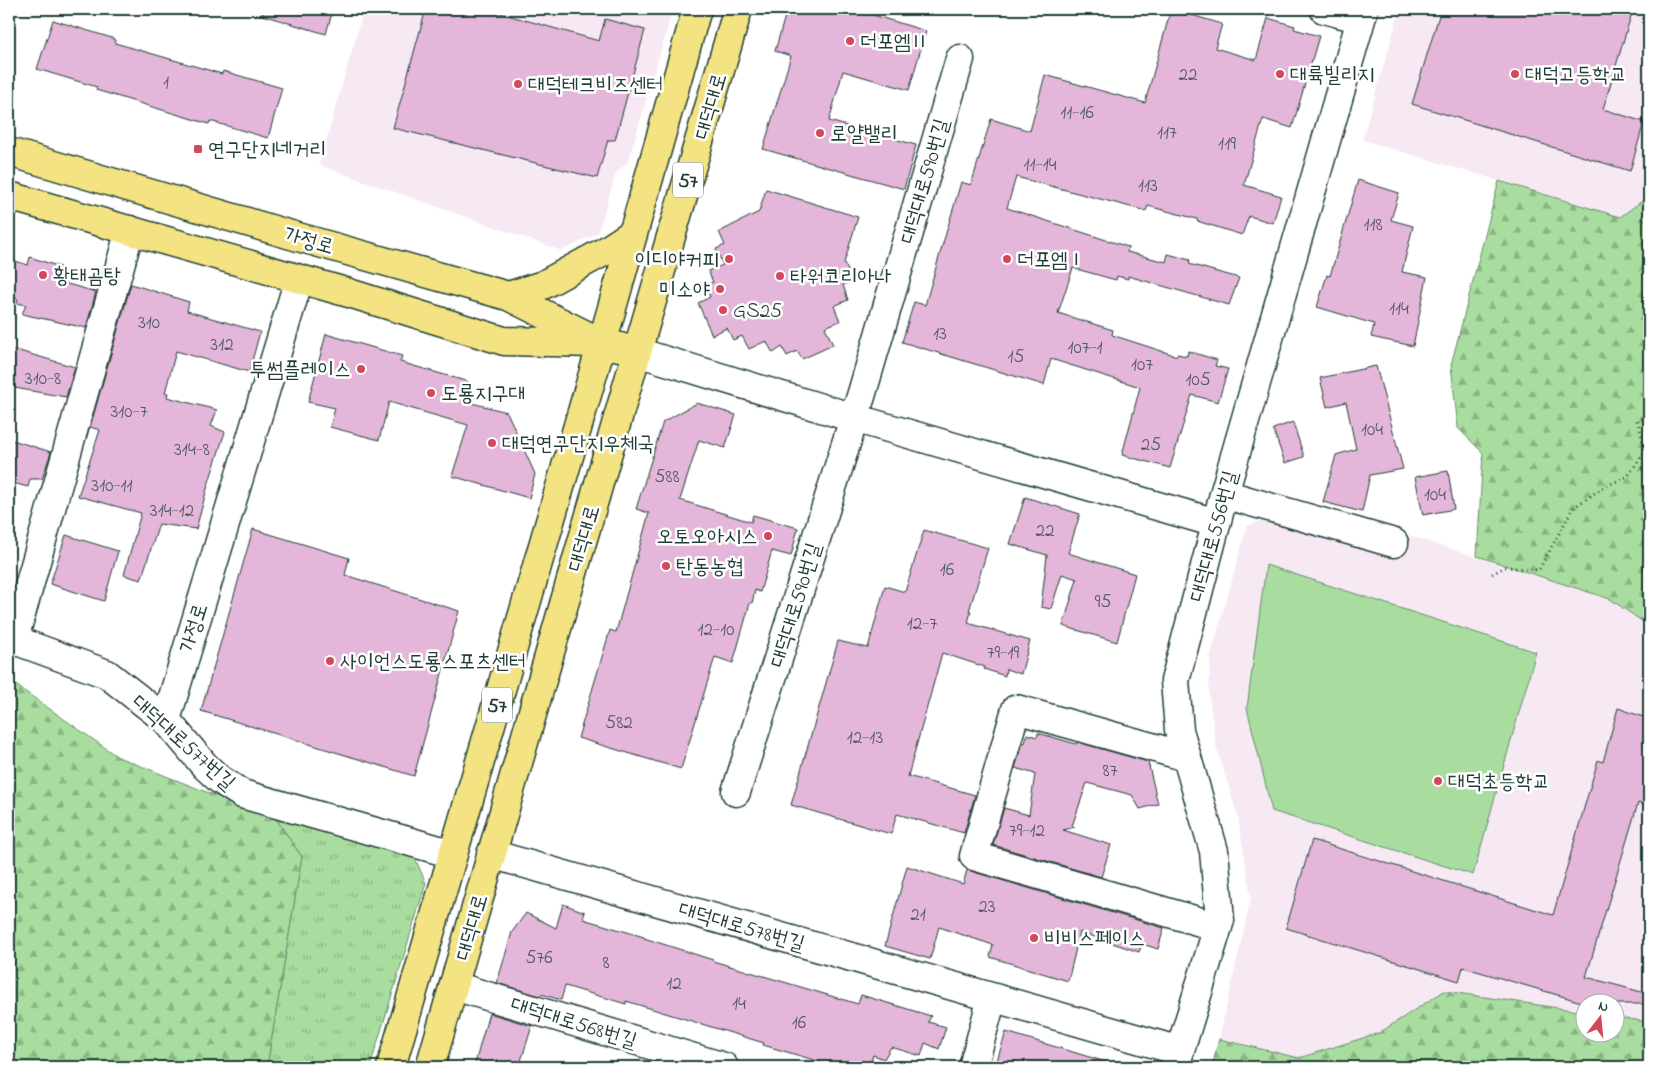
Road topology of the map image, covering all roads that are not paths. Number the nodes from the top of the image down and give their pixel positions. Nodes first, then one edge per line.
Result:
1 (697, 9) edge
2 (738, 9) edge
3 (1324, 9) edge
4 (1362, 14) edge
5 (960, 59) dead end
6 (9, 152) edge
7 (9, 196) edge
8 (130, 230) junction
9 (633, 233) junction
10 (299, 279) junction
11 (508, 296) junction
12 (602, 343) junction
13 (637, 352) junction
14 (854, 418) junction
15 (1224, 494) junction
16 (1216, 523) junction
17 (1394, 543) dead end
18 (11, 639) edge
19 (166, 720) junction
20 (1187, 757) junction
21 (736, 792) dead end
22 (453, 854) junction
23 (491, 854) junction
24 (1218, 927) junction
25 (454, 986) junction
26 (992, 998) junction
27 (1178, 1059) edge
28 (391, 1067) edge
29 (430, 1067) edge
30 (724, 1067) edge
31 (973, 1067) edge

1 - 9 main road, 대덕대로 / 57
2 - 13 main road, 대덕대로 / 57
3 - 4 street
4 - 15 street, 대덕대로556번길
5 - 14 street, 대덕대로590번길
6 - 11 main road, 가정로
7 - 8 main road, 가정로
8 - 10 main road, 가정로
8 - 18 street
9 - 11 main road
9 - 12 main road, 대덕대로 / 57
10 - 12 main road, 가정로
10 - 19 street, 가정로
11 - 12 main road, 가정로
12 - 13 main road, 가정로
12 - 22 main road, 대덕대로 / 57
13 - 14 street
13 - 23 main road, 대덕대로 / 57
14 - 16 street
14 - 21 street, 대덕대로590번길
15 - 16 street, 대덕대로556번길
15 - 17 street
16 - 20 street, 대덕대로556번길
18 - 19 street, 대덕대로577번길
19 - 22 street, 대덕대로577번길
20 - 24 street, 대덕대로556번길
20 - 24 street
22 - 28 main road, 대덕대로 / 57
23 - 25 main road, 대덕대로 / 57
23 - 26 street, 대덕대로578번길
24 - 27 street, 대덕대로556번길
25 - 29 main road, 대덕대로 / 57
25 - 30 street, 대덕대로568번길
26 - 27 street, 대덕대로578번길
26 - 31 street

